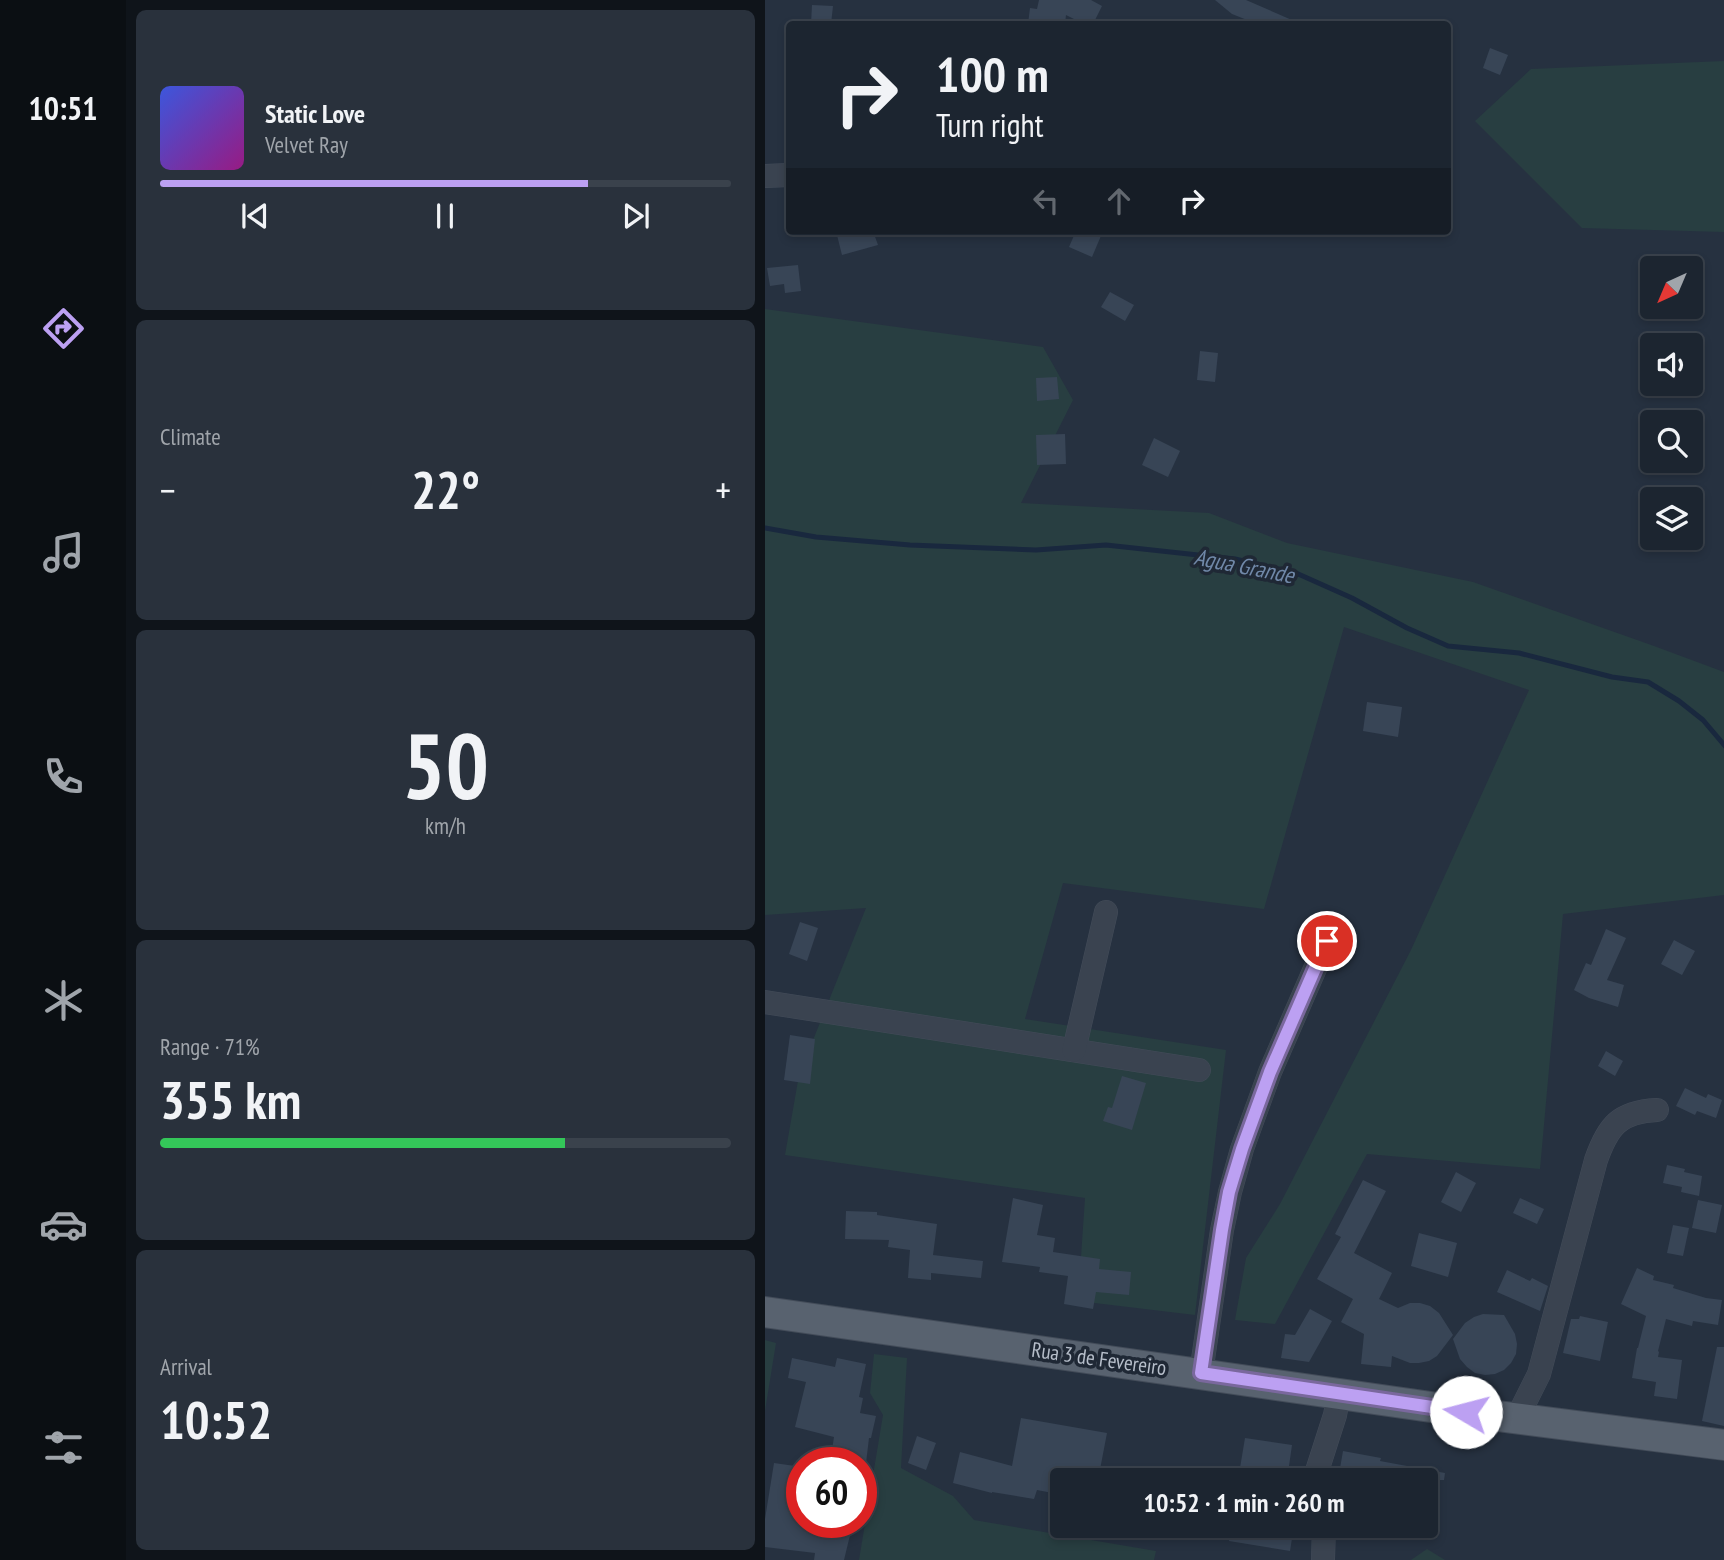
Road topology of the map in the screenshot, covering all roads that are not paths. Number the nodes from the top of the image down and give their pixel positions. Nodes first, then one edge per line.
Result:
1 (786, 175) edge
2 (765, 176) edge
3 (1106, 912) dead end
4 (1327, 941) dead end
5 (765, 1002) edge
6 (1074, 1050) junction
7 (1199, 1070) dead end
8 (1657, 1110) dead end
9 (765, 1312) edge
10 (1201, 1373) junction
11 (1339, 1394) junction
12 (1517, 1419) junction
13 (1724, 1444) edge
14 (1318, 1468) edge
15 (1324, 1538) edge
16 (1323, 1560) edge

1 - 2 street
3 - 6 street
4 - 10 street
5 - 6 street
6 - 7 street
8 - 12 street
9 - 10 main road, Rua 3 de Fevereiro
10 - 11 main road, Rua 3 de Fevereiro
11 - 12 main road, Rua 3 de Fevereiro
11 - 14 street
12 - 13 main road, Rua 3 de Fevereiro
15 - 16 street

